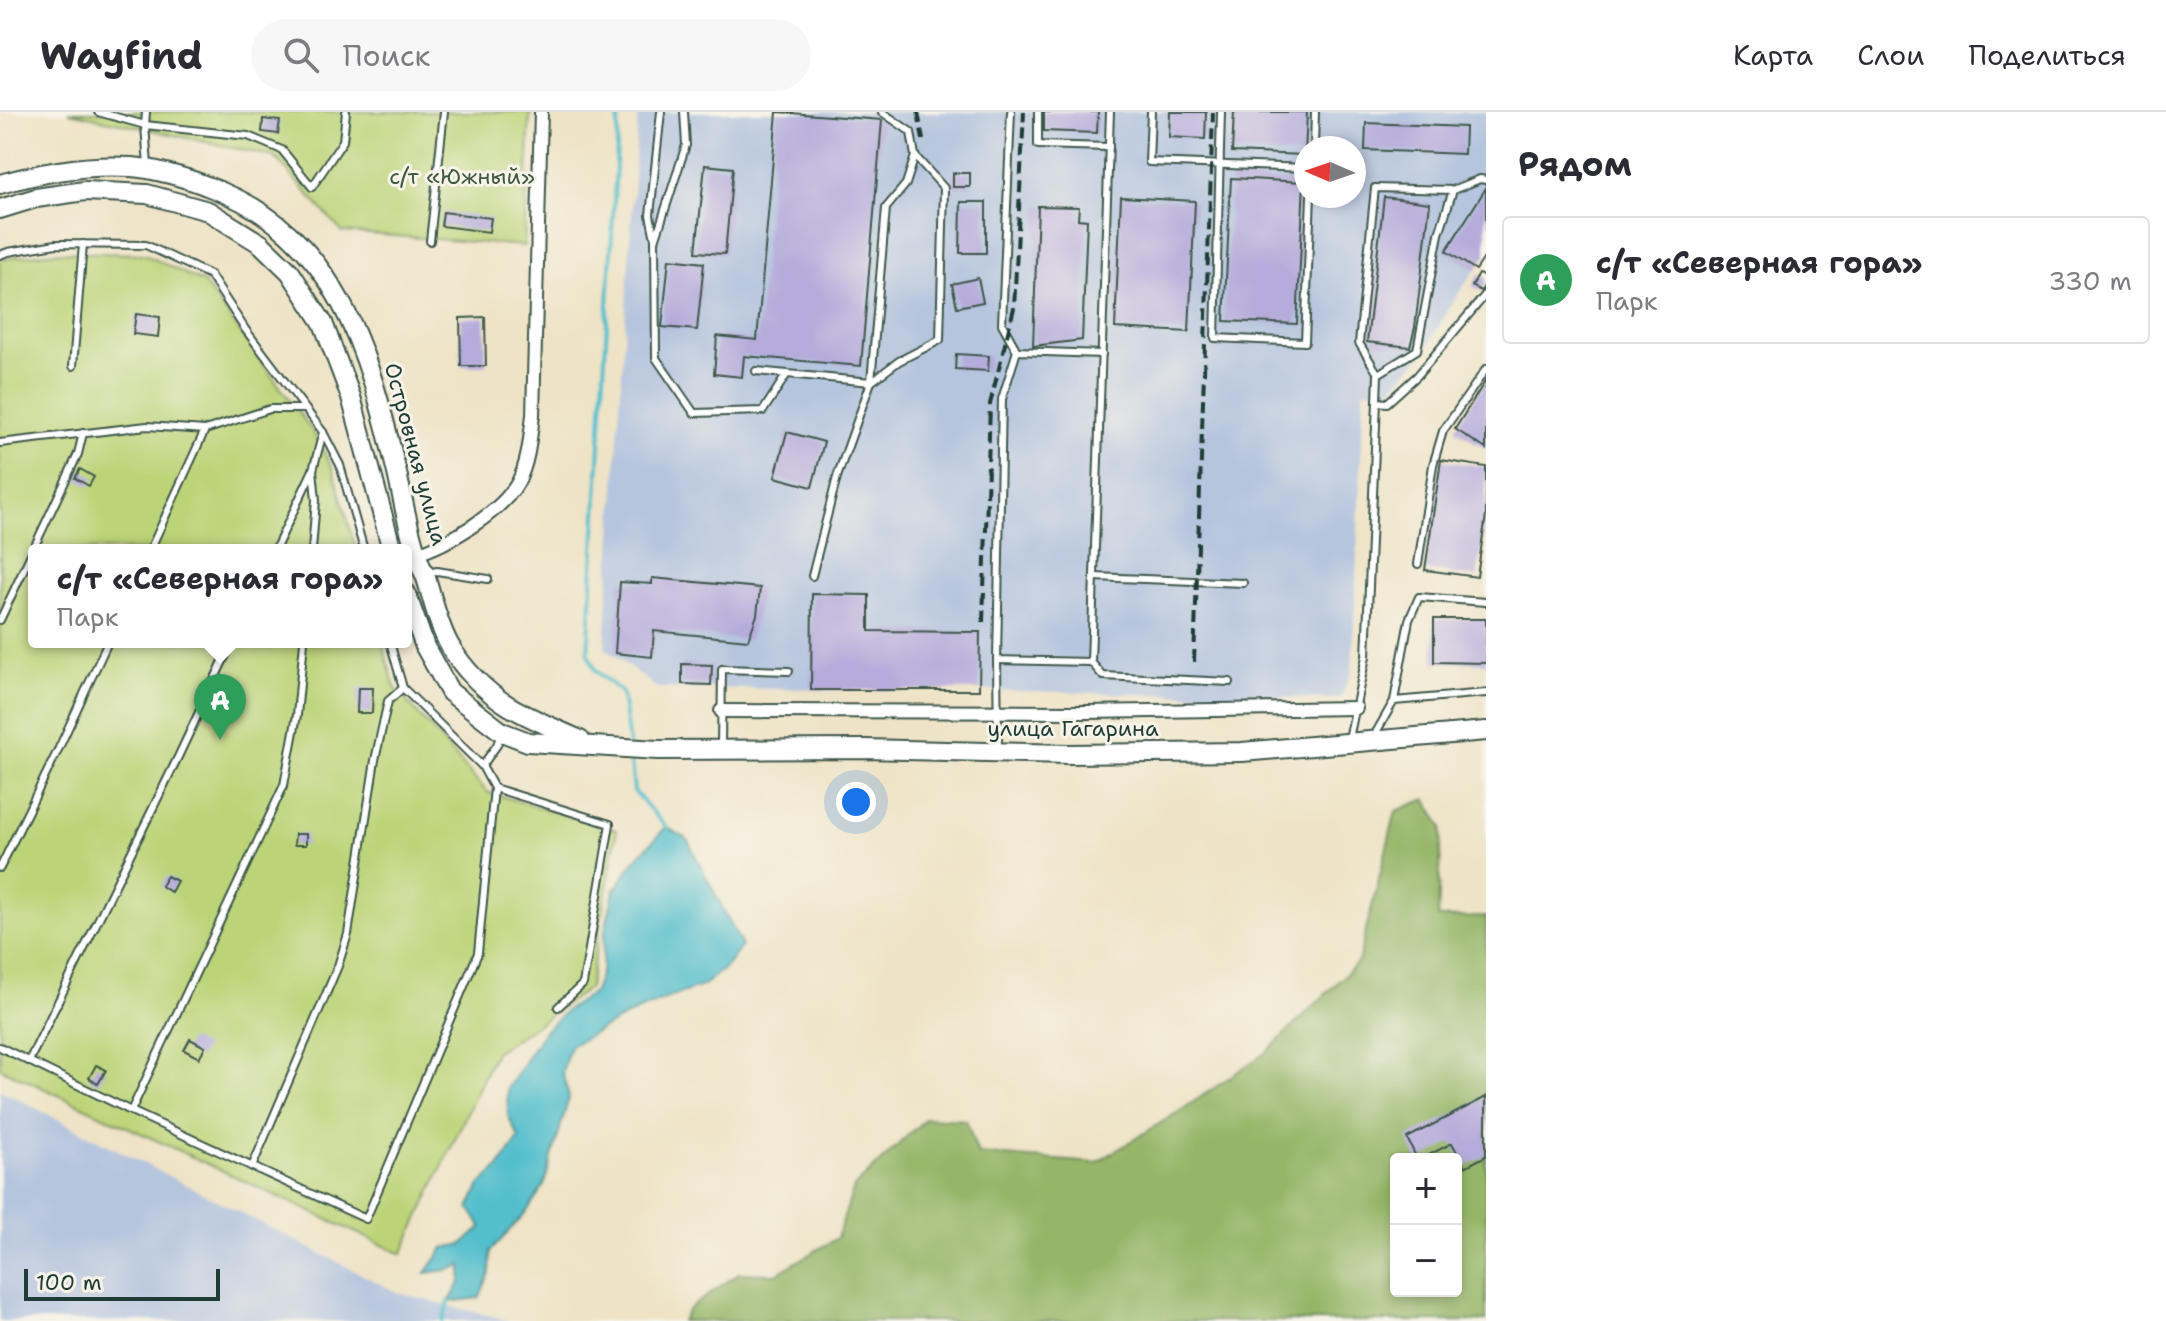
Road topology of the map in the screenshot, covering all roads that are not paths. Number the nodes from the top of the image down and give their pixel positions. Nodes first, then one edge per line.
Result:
1 (98, 112) edge
2 (146, 112) edge
3 (346, 112) edge
4 (444, 112) edge
5 (541, 112) edge
6 (661, 112) edge
7 (684, 112) edge
8 (882, 112) edge
9 (1011, 112) edge
10 (1038, 112) edge
11 (1110, 112) edge
12 (1151, 112) edge
13 (1221, 112) edge
14 (1315, 112) edge
15 (145, 125) junction
16 (1314, 136) edge
17 (1109, 147) junction
18 (915, 156) junction
19 (1219, 165) junction
20 (1294, 168) edge
21 (148, 170) junction
22 (1486, 180) edge
23 (0, 184) edge
24 (1453, 190) junction
25 (1311, 208) edge
26 (0, 209) edge
27 (430, 241) dead end
28 (655, 241) junction
29 (83, 244) junction
30 (0, 255) edge
31 (1486, 294) edge
32 (1017, 351) junction
33 (1102, 354) junction
34 (73, 366) dead end
35 (1486, 369) edge
36 (756, 371) dead end
37 (787, 374) junction
38 (1378, 374) junction
39 (871, 382) junction
40 (1377, 402) junction
41 (305, 409) junction
42 (205, 430) junction
43 (323, 432) junction
44 (83, 433) junction
45 (0, 443) edge
46 (313, 470) junction
47 (36, 544) edge
48 (153, 544) edge
49 (278, 544) edge
50 (312, 544) edge
51 (362, 544) edge
52 (390, 544) edge
53 (416, 554) junction
54 (28, 560) edge
55 (1418, 564) dead end
56 (424, 574) junction
57 (812, 576) dead end
58 (1094, 577) junction
59 (488, 579) dead end
60 (1243, 583) dead end
61 (1486, 602) edge
62 (412, 610) edge
63 (0, 620) edge
64 (105, 648) edge
65 (229, 648) edge
66 (303, 648) edge
67 (392, 648) edge
68 (997, 660) junction
69 (1091, 662) junction
70 (789, 671) dead end
71 (1230, 682) dead end
72 (403, 688) junction
73 (1486, 693) edge
74 (1394, 701) junction
75 (1356, 708) junction
76 (721, 711) junction
77 (998, 712) junction
78 (1486, 731) edge
79 (502, 732) junction
80 (1371, 741) junction
81 (1349, 743) junction
82 (589, 744) junction
83 (720, 750) junction
84 (998, 752) junction
85 (482, 766) junction
86 (494, 788) junction
87 (0, 868) edge
88 (558, 1007) dead end
89 (0, 1047) edge
90 (29, 1061) junction
91 (131, 1111) junction
92 (252, 1167) junction

1 - 15 lane
2 - 15 lane
3 - 15 lane
4 - 27 lane
5 - 53 street
6 - 28 lane
7 - 28 lane
8 - 18 lane
9 - 32 lane
10 - 17 lane
11 - 17 lane
12 - 19 lane
13 - 19 lane
14 - 16 lane
15 - 21 lane
17 - 33 lane
18 - 39 lane
18 - 39 lane
19 - 20 lane
19 - 25 lane
21 - 23 main road, Островная улица
21 - 53 main road, Островная улица
22 - 24 lane
24 - 38 lane
24 - 38 lane
26 - 52 main road
28 - 37 lane
29 - 30 lane
29 - 34 lane
29 - 41 lane
31 - 40 lane
32 - 33 lane
32 - 68 lane
33 - 58 lane
35 - 55 lane
36 - 37 lane
37 - 39 lane
38 - 40 lane
39 - 57 lane
40 - 75 lane
41 - 42 lane
41 - 43 lane
42 - 44 lane
42 - 48 lane
43 - 46 lane
43 - 51 lane
44 - 45 lane
44 - 47 lane
46 - 49 lane
46 - 50 lane
53 - 56 main road, Островная улица
54 - 63 lane
56 - 59 lane
56 - 82 main road, Островная улица
58 - 60 lane
58 - 69 lane
61 - 74 lane
62 - 79 main road
64 - 87 lane
65 - 90 lane
66 - 91 lane
67 - 72 lane
68 - 69 lane
68 - 77 lane
69 - 71 lane
70 - 76 lane
72 - 85 lane
72 - 92 lane
73 - 74 lane
74 - 80 lane
75 - 77 street
75 - 81 lane
76 - 77 street
76 - 83 lane
77 - 84 lane
78 - 80 main road, улица Гагарина
79 - 82 main road, улица Гагарина
79 - 85 lane
80 - 81 main road, улица Гагарина
81 - 84 main road, улица Гагарина
82 - 83 main road, улица Гагарина
83 - 84 main road, улица Гагарина
85 - 86 lane
86 - 88 lane
86 - 92 lane
89 - 90 lane
90 - 91 lane
91 - 92 lane

